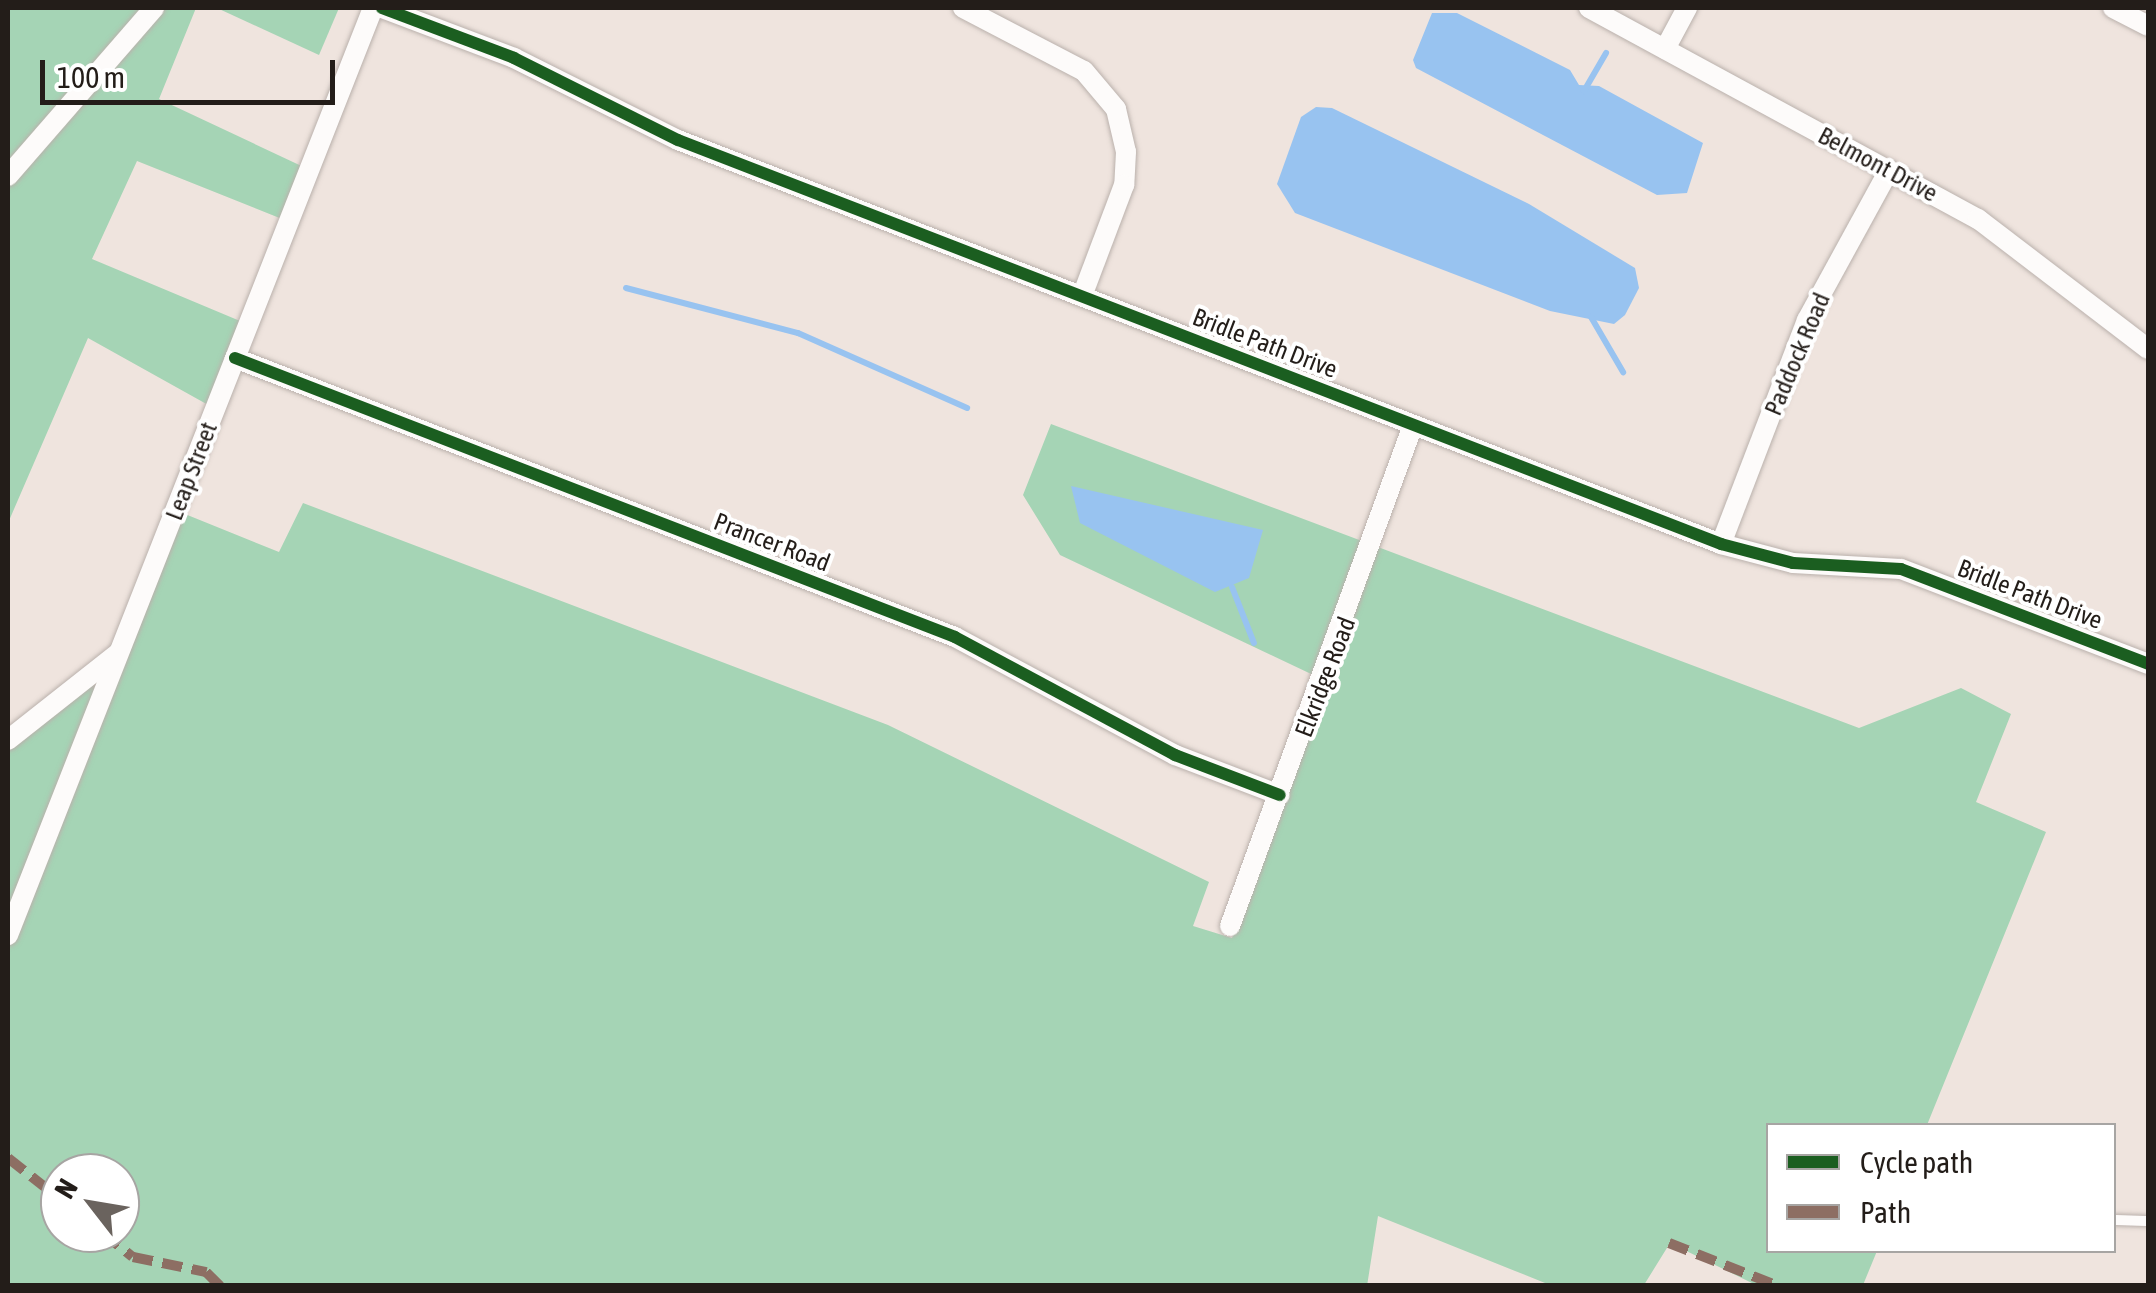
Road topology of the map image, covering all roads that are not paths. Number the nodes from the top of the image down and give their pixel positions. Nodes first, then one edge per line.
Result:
1 (154, 8) edge
2 (374, 8) edge
3 (382, 8) edge
4 (963, 8) edge
5 (1588, 8) edge
6 (1687, 8) edge
7 (2112, 8) edge
8 (2148, 26) edge
9 (1665, 49) junction
10 (1889, 170) junction
11 (8, 176) edge
12 (1082, 296) junction
13 (2148, 349) edge
14 (235, 358) junction
15 (1413, 425) junction
16 (1721, 544) junction
17 (120, 652) junction
18 (2148, 664) edge
19 (8, 740) edge
20 (1280, 796) junction
21 (1230, 926) dead end
22 (8, 935) edge
23 (2116, 1220) edge
24 (2148, 1221) edge

1 - 11 street
2 - 14 street, Leap Street
3 - 12 street, Bridle Path Drive
4 - 12 street
5 - 9 street, Belmont Drive
6 - 9 street
7 - 8 street
9 - 10 street, Belmont Drive
10 - 13 street, Belmont Drive
10 - 16 street, Paddock Road
12 - 15 street, Bridle Path Drive
14 - 17 street, Leap Street
14 - 20 street, Prancer Road
15 - 16 street, Bridle Path Drive
15 - 20 street, Elkridge Road
16 - 18 street, Bridle Path Drive
17 - 19 street
17 - 22 street, Leap Street
20 - 21 street, Elkridge Road
23 - 24 lane

